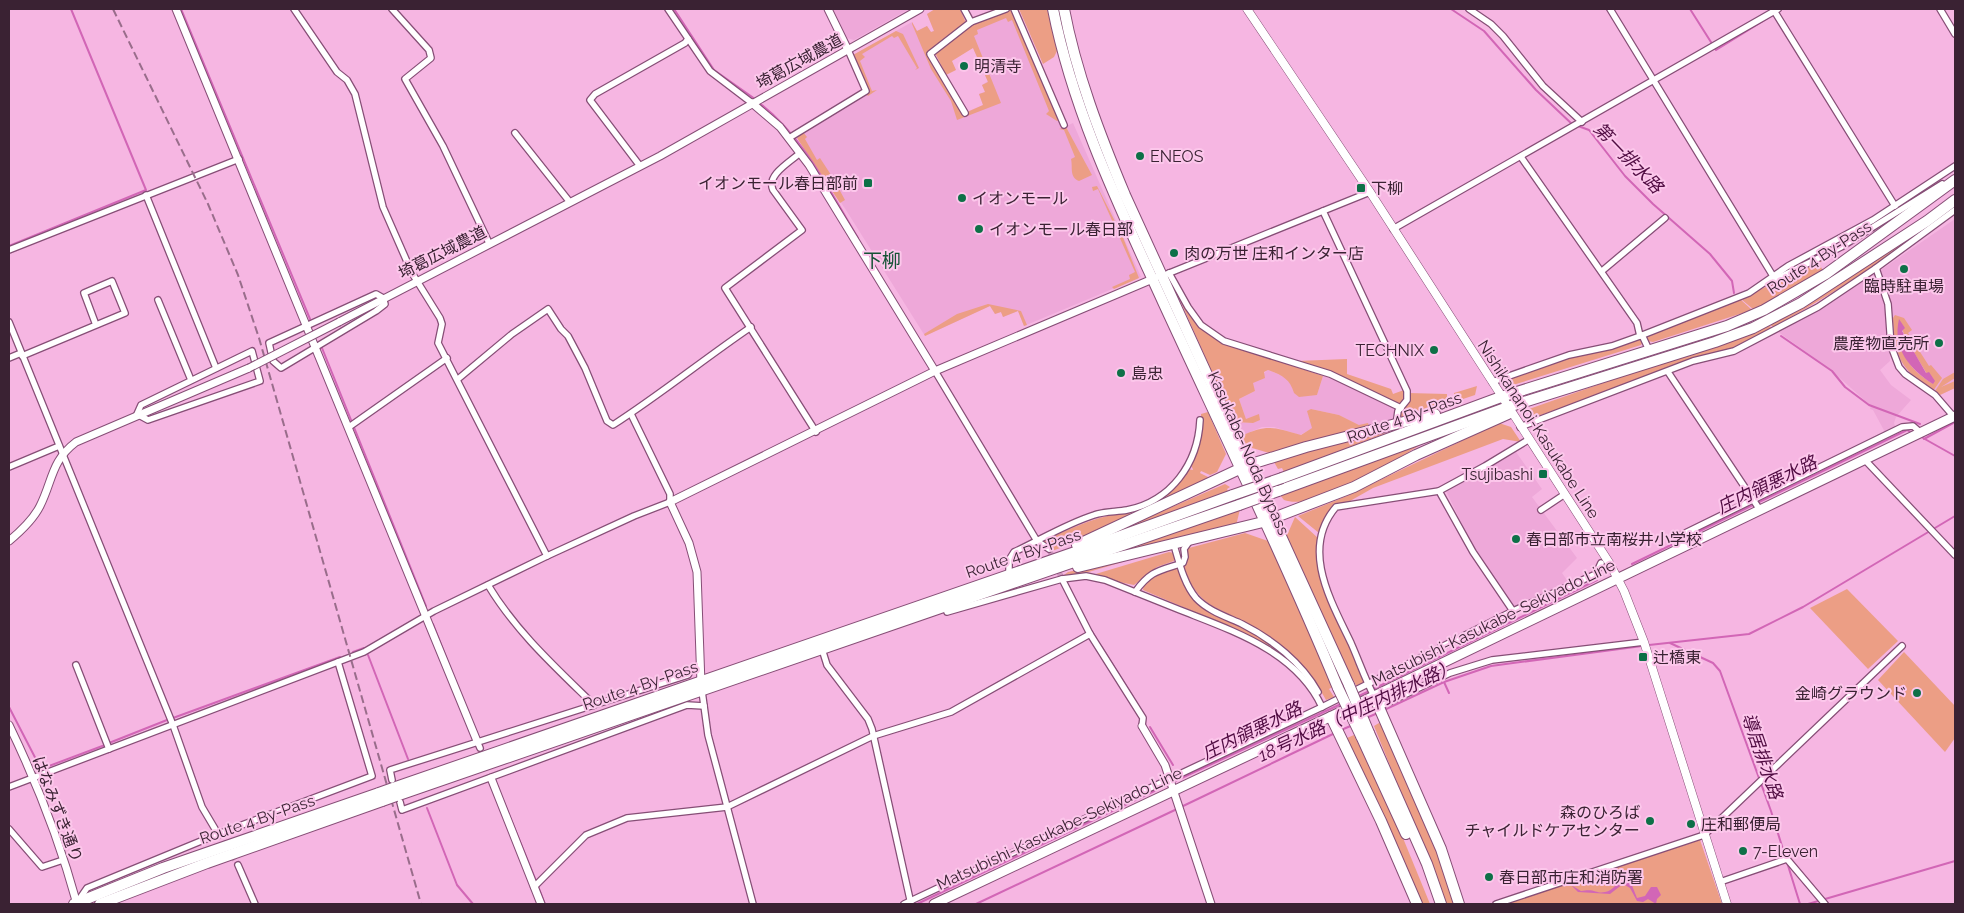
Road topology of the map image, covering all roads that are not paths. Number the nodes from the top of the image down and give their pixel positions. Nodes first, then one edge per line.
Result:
1 (176, 9) edge
2 (294, 9) edge
3 (392, 9) edge
4 (668, 9) edge
5 (828, 9) edge
6 (920, 9) edge
7 (964, 9) edge
8 (1006, 9) edge
9 (1014, 9) edge
10 (1053, 9) edge
11 (1064, 9) edge
12 (1247, 9) edge
13 (1469, 9) edge
14 (1610, 9) edge
15 (1940, 9) edge
16 (1775, 10) edge
17 (971, 22) junction
18 (1955, 34) edge
19 (688, 39) junction
20 (848, 50) junction
21 (1655, 80) junction
22 (752, 103) junction
23 (966, 112) dead end
24 (1582, 122) junction
25 (1064, 125) dead end
26 (516, 133) dead end
27 (789, 138) junction
28 (800, 153) junction
29 (1521, 157) junction
30 (239, 158) junction
31 (640, 166) junction
32 (1955, 166) edge
33 (1955, 176) edge
34 (1955, 180) edge
35 (1370, 192) junction
36 (146, 195) junction
37 (1955, 200) edge
38 (569, 201) junction
39 (1895, 206) junction
40 (1955, 210) edge
41 (1323, 211) junction
42 (1665, 218) dead end
43 (1393, 229) junction
44 (489, 243) junction
45 (9, 250) edge
46 (1876, 268) junction
47 (1602, 271) junction
48 (1162, 276) junction
49 (1773, 276) junction
50 (417, 280) junction
51 (1759, 288) junction
52 (383, 298) junction
53 (158, 300) dead end
54 (9, 322) edge
55 (307, 324) junction
56 (96, 325) junction
57 (750, 327) junction
58 (1641, 336) junction
59 (316, 347) junction
60 (1649, 350) junction
61 (22, 354) junction
62 (9, 358) edge
63 (446, 358) junction
64 (216, 368) junction
65 (935, 371) junction
66 (1668, 372) junction
67 (458, 379) junction
68 (191, 380) junction
69 (1492, 382) junction
70 (1501, 397) junction
71 (1401, 408) junction
72 (1509, 410) junction
73 (137, 414) junction
74 (631, 414) junction
75 (1954, 417) edge
76 (1200, 420) dead end
77 (1396, 425) junction
78 (349, 427) junction
79 (1520, 427) junction
80 (816, 432) junction
81 (1921, 433) junction
82 (1528, 440) junction
83 (61, 450) junction
84 (1865, 460) junction
85 (9, 467) edge
86 (1244, 467) junction
87 (1439, 491) junction
88 (1565, 494) junction
89 (670, 502) junction
90 (1758, 504) junction
91 (1541, 510) dead end
92 (1268, 521) junction
93 (9, 541) edge
94 (1037, 541) junction
95 (1191, 541) junction
96 (1174, 545) junction
97 (1049, 549) tunnel mouth
98 (1955, 555) edge
99 (547, 556) junction
100 (1601, 563) dead end
101 (1180, 564) junction
102 (1009, 574) junction
103 (1618, 578) junction
104 (1062, 579) junction
105 (488, 585) junction
106 (1136, 592) junction
107 (967, 600) junction
108 (1513, 611) junction
109 (947, 612) dead end
110 (426, 616) junction
111 (1090, 634) junction
112 (1644, 642) junction
113 (1902, 646) dead end
114 (822, 649) junction
115 (338, 662) junction
116 (76, 665) dead end
117 (700, 665) junction
118 (701, 680) junction
119 (1371, 690) junction
120 (702, 691) junction
121 (592, 706) junction
122 (704, 706) junction
123 (1324, 706) junction
124 (1381, 710) junction
125 (1330, 715) junction
126 (9, 725) edge
127 (173, 725) junction
128 (1142, 726) joint
129 (1365, 735) junction
130 (873, 736) junction
131 (478, 745) junction
132 (109, 749) junction
133 (490, 775) junction
134 (33, 777) junction
135 (1171, 784) junction
136 (9, 787) edge
137 (395, 792) junction
138 (381, 797) junction
139 (727, 807) junction
140 (9, 829) edge
141 (218, 834) junction
142 (1704, 835) junction
143 (63, 860) junction
144 (238, 865) tunnel mouth
145 (1720, 882) junction
146 (534, 887) junction
147 (911, 903) edge
148 (76, 904) edge
149 (100, 904) edge
150 (255, 904) edge
151 (541, 904) edge
152 (753, 904) edge
153 (904, 904) edge
154 (934, 904) edge
155 (1211, 904) edge
156 (1417, 904) edge
157 (1434, 904) edge
158 (1441, 904) edge
159 (1459, 904) edge
160 (1496, 904) edge
161 (1727, 904) edge
162 (1825, 904) edge

1 - 30 street
2 - 50 street
3 - 44 street
4 - 19 street
5 - 20 street
6 - 20 street, 埼葛広域農道
7 - 17 street
8 - 17 street
9 - 25 street
10 - 48 highway, Kasukabe-Noda Bypass
11 - 48 highway, Kasukabe-Noda Bypass
12 - 35 main road, Nishikananoi-Kasukabe Line
13 - 24 street
14 - 21 street
15 - 18 street
16 - 21 street
16 - 39 street
17 - 23 street
19 - 22 street
19 - 31 street
20 - 22 street, 埼葛広域農道
20 - 27 street
21 - 24 street
21 - 49 street
22 - 27 street
22 - 31 street, 埼葛広域農道
24 - 29 street
26 - 38 street
27 - 28 street
28 - 57 street
28 - 65 street
29 - 43 street
29 - 47 street
30 - 36 street
30 - 55 street
31 - 38 street, 埼葛広域農道
32 - 39 street
33 - 51 street
34 - 60 highway, Route 4 By-Pass
35 - 41 street
35 - 43 main road, Nishikananoi-Kasukabe Line
36 - 45 street
36 - 64 street
37 - 72 highway, Route 4 By-Pass
38 - 44 street, 埼葛広域農道
39 - 49 street
40 - 46 street
41 - 48 street
41 - 71 street
42 - 47 street
43 - 69 main road, Nishikananoi-Kasukabe Line
44 - 50 street, 埼葛広域農道
46 - 66 street
46 - 75 street
47 - 58 street
48 - 65 street
48 - 71 street
48 - 86 highway, Kasukabe-Noda Bypass
49 - 51 street
50 - 52 street, 埼葛広域農道
50 - 63 street
51 - 58 street
52 - 55 street
52 - 59 street
52 - 73 street, 埼葛広域農道, bridge
53 - 68 street
54 - 61 street
55 - 59 street
55 - 59 street
56 - 56 street
56 - 61 street
57 - 74 street
57 - 80 street
58 - 60 street
58 - 69 street
59 - 78 street
60 - 70 highway, Route 4 By-Pass
61 - 62 street
61 - 83 street
63 - 67 street
63 - 78 street
64 - 68 street
64 - 73 street
65 - 80 street
65 - 94 street
66 - 79 street
66 - 90 street
67 - 74 street
67 - 99 street
68 - 73 street
69 - 70 main road, Nishikananoi-Kasukabe Line
70 - 72 main road, Nishikananoi-Kasukabe Line
70 - 77 highway
70 - 102 highway, Route 4 By-Pass, bridge
71 - 77 street
72 - 79 main road, Nishikananoi-Kasukabe Line
72 - 92 highway
72 - 107 highway, Route 4 By-Pass, bridge
73 - 83 street, 埼葛広域農道
74 - 89 street
75 - 81 main road, Matsubishi-Kasukabe-Sekiyado Line
76 - 94 street
77 - 86 highway
78 - 110 street
79 - 82 main road, Nishikananoi-Kasukabe Line
80 - 89 street
81 - 84 main road, Matsubishi-Kasukabe-Sekiyado Line
81 - 90 street
82 - 87 street
82 - 88 main road, Nishikananoi-Kasukabe Line
83 - 85 street
83 - 93 street, 埼葛広域農道
83 - 127 street
84 - 90 main road, Matsubishi-Kasukabe-Sekiyado Line
84 - 98 street
86 - 92 highway, Kasukabe-Noda Bypass
86 - 102 highway
87 - 108 street
87 - 119 street
88 - 91 street
88 - 103 main road, Nishikananoi-Kasukabe Line
89 - 99 street
89 - 117 street
90 - 103 main road, Matsubishi-Kasukabe-Sekiyado Line
92 - 95 highway
92 - 129 highway, Kasukabe-Noda Bypass, bridge
92 - 129 highway, Kasukabe-Noda Bypass, bridge
94 - 97 street
94 - 102 street
95 - 96 highway
95 - 101 street
96 - 101 street
96 - 107 highway
99 - 105 street
100 - 108 street
101 - 106 street
101 - 123 street
102 - 118 highway, Route 4 By-Pass
103 - 112 main road, Nishikananoi-Kasukabe Line
103 - 119 main road, Matsubishi-Kasukabe-Sekiyado Line
104 - 106 street
104 - 109 street
104 - 111 street
105 - 110 street
105 - 121 street
106 - 123 street
107 - 114 highway, Route 4 By-Pass
108 - 119 street
110 - 115 street
110 - 131 street
111 - 128 street
111 - 130 street
112 - 124 street
112 - 142 main road, Nishikananoi-Kasukabe Line
113 - 142 street
114 - 120 highway, Route 4 By-Pass
114 - 130 street
115 - 127 street
115 - 141 street
116 - 132 street
117 - 118 street
117 - 121 street
118 - 120 street
118 - 137 highway, Route 4 By-Pass
119 - 123 street
119 - 124 highway
119 - 125 main road, Matsubishi-Kasukabe-Sekiyado Line
120 - 122 street
120 - 137 highway, Route 4 By-Pass
121 - 131 street
122 - 133 street
122 - 139 street
123 - 125 street
123 - 135 street
124 - 159 highway
125 - 135 main road, Matsubishi-Kasukabe-Sekiyado Line
125 - 156 highway
126 - 134 street, はなみずき通り
127 - 132 street
127 - 141 street
128 - 135 street
129 - 157 highway, Kasukabe-Noda Bypass
129 - 158 highway, Kasukabe-Noda Bypass
130 - 139 street
130 - 147 street
131 - 137 street
132 - 134 street
133 - 137 street
133 - 146 street
134 - 136 street
134 - 143 street, はなみずき通り
135 - 147 street
135 - 154 main road, Matsubishi-Kasukabe-Sekiyado Line
135 - 155 street
137 - 138 highway, Route 4 By-Pass, bridge
138 - 148 highway, Route 4 By-Pass
138 - 149 highway, Route 4 By-Pass
139 - 146 street
139 - 152 street
140 - 143 street
141 - 148 street
142 - 145 main road, Nishikananoi-Kasukabe Line
142 - 160 street
143 - 148 street, はなみずき通り
144 - 150 street
145 - 161 main road, Nishikananoi-Kasukabe Line
145 - 162 street
146 - 151 street
147 - 153 street

